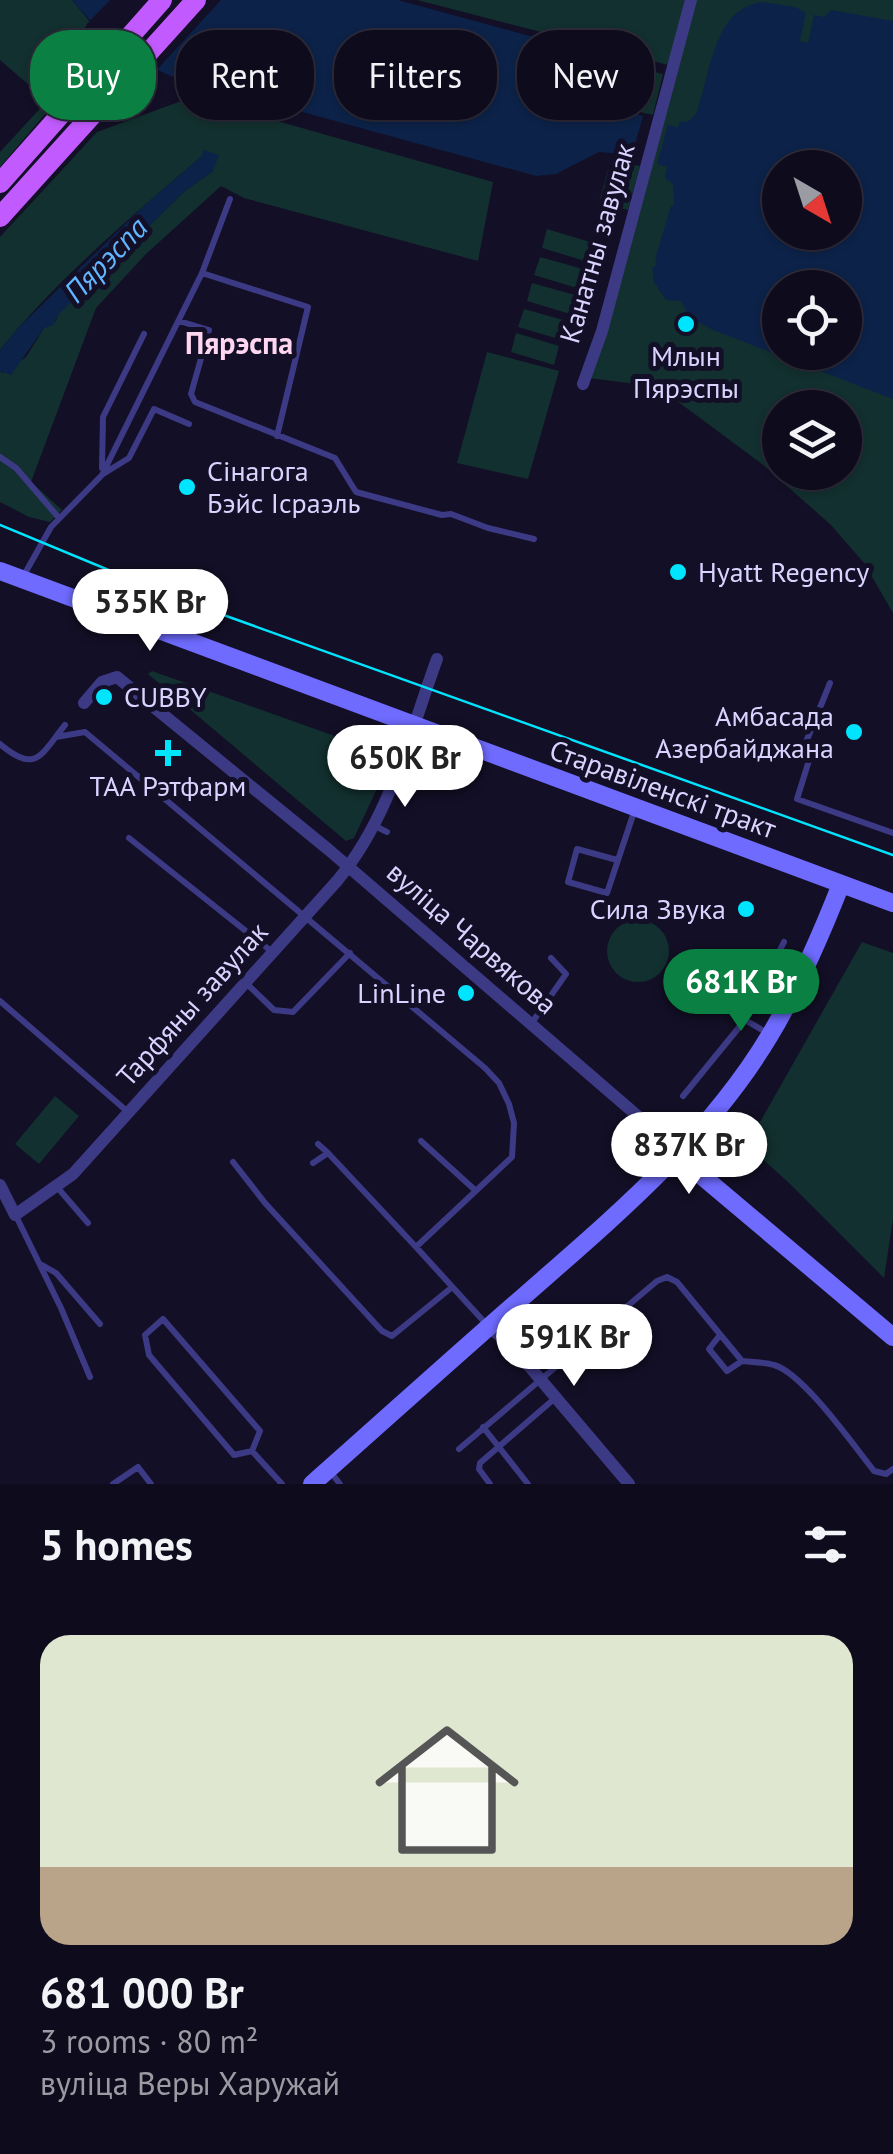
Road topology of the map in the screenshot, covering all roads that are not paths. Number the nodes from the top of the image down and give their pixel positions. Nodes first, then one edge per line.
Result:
1 (162, 0) edge
2 (196, 0) edge
3 (691, 0) edge
4 (31, 150) junction
5 (47, 165) junction
6 (0, 183) edge
7 (230, 199) dead end
8 (0, 218) edge
9 (202, 273) junction
10 (180, 321) junction
11 (144, 334) dead end
12 (583, 384) dead end
13 (189, 424) dead end
14 (277, 436) junction
15 (0, 458) edge
16 (102, 475) junction
17 (59, 518) junction
18 (534, 540) dead end
19 (0, 571) edge
20 (21, 580) junction
21 (437, 659) dead end
22 (830, 683) dead end
23 (84, 704) dead end
24 (66, 725) dead end
25 (415, 726) junction
26 (56, 737) junction
27 (0, 744) edge
28 (635, 808) junction
29 (374, 826) junction
30 (388, 832) dead end
31 (893, 833) edge
32 (129, 838) dead end
33 (616, 860) junction
34 (348, 867) junction
35 (841, 884) junction
36 (893, 903) edge
37 (305, 916) junction
38 (784, 942) dead end
39 (272, 952) junction
40 (350, 953) junction
41 (551, 958) dead end
42 (245, 982) junction
43 (0, 1001) edge
44 (745, 1020) junction
45 (531, 1024) junction
46 (770, 1035) junction
47 (682, 1096) dead end
48 (128, 1113) junction
49 (640, 1118) dead end
50 (421, 1141) dead end
51 (318, 1144) dead end
52 (328, 1152) junction
53 (676, 1156) junction
54 (233, 1162) dead end
55 (313, 1164) dead end
56 (0, 1185) edge
57 (57, 1186) junction
58 (476, 1191) junction
59 (16, 1214) junction
60 (88, 1224) dead end
61 (416, 1247) junction
62 (40, 1263) junction
63 (451, 1288) junction
64 (100, 1324) dead end
65 (488, 1326) junction
66 (720, 1335) junction
67 (893, 1337) edge
68 (742, 1360) junction
69 (90, 1377) dead end
70 (538, 1378) junction
71 (554, 1399) junction
72 (483, 1427) junction
73 (498, 1447) junction
74 (459, 1448) dead end
75 (252, 1450) junction
76 (893, 1470) edge
77 (334, 1477) edge
78 (113, 1484) edge
79 (150, 1484) edge
80 (282, 1484) edge
81 (312, 1484) edge
82 (490, 1484) edge
83 (528, 1484) edge
84 (628, 1484) edge

1 - 4 main road
2 - 5 main road
3 - 12 street, Канатны завулак
4 - 5 main road
4 - 6 main road
5 - 8 main road
7 - 9 lane
9 - 10 lane
9 - 14 lane
10 - 14 lane
10 - 16 lane
11 - 16 lane
13 - 16 lane
14 - 18 lane
15 - 17 lane
16 - 17 lane
17 - 20 lane
19 - 20 main road, Старавіленскі тракт
20 - 25 main road, Старавіленскі тракт
21 - 25 street, Тарфяны завулак
22 - 31 lane
23 - 34 street, вуліца Чарвякова
24 - 26 lane
25 - 28 main road, Старавіленскі тракт
25 - 29 street, Тарфяны завулак
26 - 27 lane
26 - 37 lane
28 - 33 lane
28 - 35 main road, Старавіленскі тракт
29 - 30 lane
29 - 34 street, Тарфяны завулак
32 - 39 lane
33 - 33 lane
34 - 37 street, Тарфяны завулак
34 - 45 street, вуліца Чарвякова
35 - 36 main road, Старавіленскі тракт
35 - 46 main road
37 - 39 street, Тарфяны завулак
37 - 40 lane
38 - 44 lane
39 - 42 street, Тарфяны завулак
40 - 42 lane
40 - 58 lane
41 - 45 lane
42 - 48 street, Тарфяны завулак
43 - 48 lane
44 - 46 lane
44 - 47 lane
45 - 49 street, вуліца Чарвякова
46 - 53 main road
48 - 57 street, Тарфяны завулак
50 - 58 lane
51 - 52 lane
52 - 55 lane
52 - 61 lane
53 - 65 main road
53 - 67 main road
54 - 63 lane
56 - 59 street
57 - 59 street, Тарфяны завулак
57 - 60 lane
58 - 61 lane
59 - 62 lane
61 - 63 lane
62 - 64 lane
62 - 69 lane
63 - 65 lane
65 - 70 street
65 - 77 main road
66 - 68 lane
66 - 68 lane
66 - 70 lane
68 - 76 lane
70 - 71 street
70 - 72 lane
71 - 73 lane
71 - 84 street
72 - 73 lane
72 - 74 lane
73 - 82 lane
73 - 83 lane
75 - 75 lane
75 - 80 lane
77 - 81 main road
78 - 79 lane

